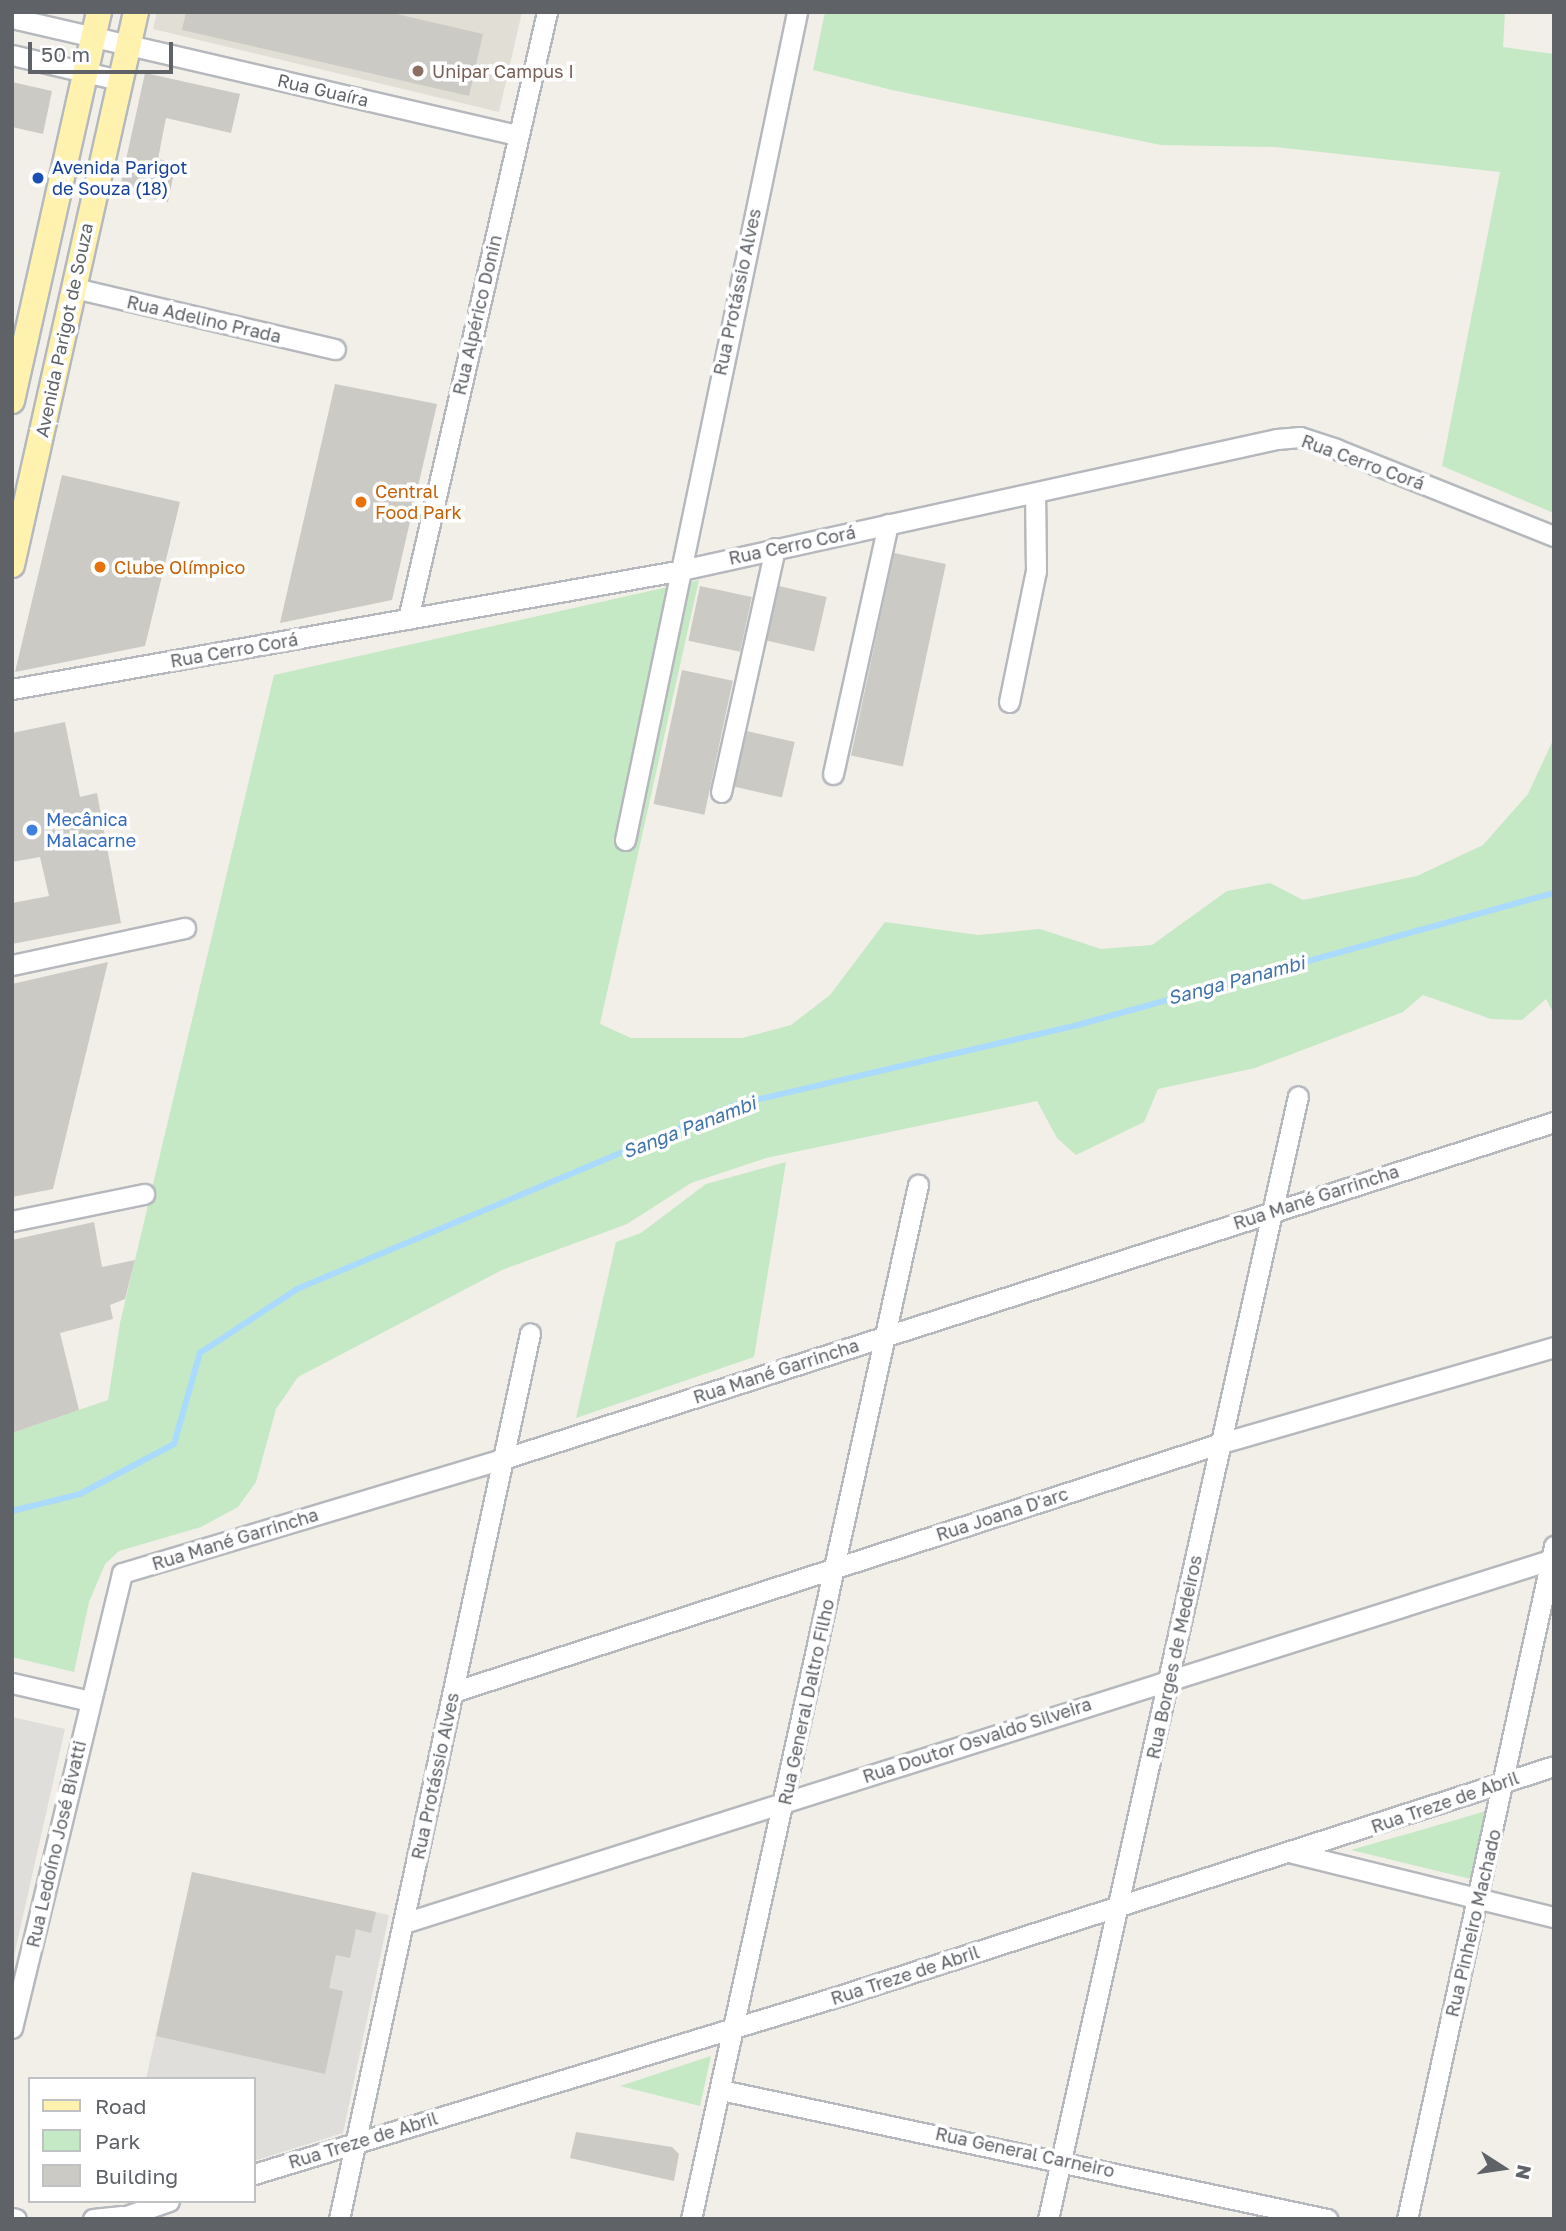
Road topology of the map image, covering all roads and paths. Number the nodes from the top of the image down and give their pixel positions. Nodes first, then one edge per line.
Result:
1 (99, 12) edge
2 (136, 12) edge
3 (547, 12) edge
4 (797, 12) edge
5 (12, 18) edge
6 (94, 37) junction
7 (128, 45) junction
8 (12, 55) edge
9 (86, 72) junction
10 (119, 80) junction
11 (517, 135) junction
12 (74, 288) junction
13 (335, 349) dead end
14 (12, 401) edge
15 (1035, 494) junction
16 (888, 524) junction
17 (1554, 536) edge
18 (775, 548) junction
19 (12, 565) edge
20 (677, 571) junction
21 (408, 619) junction
22 (12, 689) edge
23 (1009, 702) dead end
24 (833, 774) dead end
25 (721, 792) dead end
26 (625, 840) dead end
27 (185, 928) dead end
28 (12, 965) edge
29 (1298, 1096) dead end
30 (1554, 1122) edge
31 (918, 1185) dead end
32 (144, 1194) dead end
33 (1272, 1211) junction
34 (12, 1221) edge
35 (530, 1333) dead end
36 (887, 1335) junction
37 (1554, 1347) edge
38 (1217, 1444) junction
39 (506, 1458) junction
40 (1552, 1553) edge
41 (835, 1568) junction
42 (1172, 1676) junction
43 (12, 1684) edge
44 (453, 1692) junction
45 (90, 1701) junction
46 (1554, 1766) edge
47 (1504, 1782) junction
48 (784, 1803) junction
49 (1293, 1853) junction
50 (1478, 1900) junction
51 (1120, 1906) junction
52 (1554, 1917) edge
53 (404, 1923) junction
54 (735, 2026) junction
55 (12, 2028) edge
56 (721, 2091) junction
57 (356, 2142) junction
58 (1061, 2158) junction
59 (256, 2173) edge
60 (163, 2203) edge
61 (120, 2218) edge
62 (93, 2219) edge
63 (338, 2219) edge
64 (691, 2219) edge
65 (1048, 2219) edge
66 (1327, 2219) edge
67 (1407, 2219) edge

1 - 6 main road, Avenida Parigot de Souza
2 - 7 main road, Avenida Parigot de Souza
3 - 11 street, Rua Alpérico Donin
4 - 20 street, Rua Protássio Alves
5 - 6 street
6 - 7 street, Rua Guaíra
6 - 9 main road, Avenida Parigot de Souza
7 - 10 main road, Avenida Parigot de Souza
7 - 11 street, Rua Guaíra
8 - 9 street
9 - 10 street
9 - 14 main road, Avenida Parigot de Souza
10 - 12 main road, Avenida Parigot de Souza
11 - 21 street, Rua Alpérico Donin
12 - 13 street, Rua Adelino Prada
12 - 19 main road, Avenida Parigot de Souza
15 - 16 street, Rua Cerro Corá
15 - 17 street, Rua Cerro Corá
15 - 23 street
16 - 18 street, Rua Cerro Corá
16 - 24 street
18 - 20 street, Rua Cerro Corá
18 - 25 street
20 - 21 street, Rua Cerro Corá
20 - 26 street, Rua Protássio Alves
21 - 22 street, Rua Cerro Corá
27 - 28 street
29 - 33 street, Rua Borges de Medeiros
30 - 33 street, Rua Mané Garrincha
31 - 36 street, Rua General Daltro Filho
32 - 34 street
33 - 36 street, Rua Mané Garrincha
33 - 38 street, Rua Borges de Medeiros
35 - 39 street, Rua Protássio Alves
36 - 39 street, Rua Mané Garrincha
36 - 41 street, Rua General Daltro Filho
37 - 38 street, Rua Joana D'arc
38 - 41 street, Rua Joana D'arc
38 - 42 street, Rua Borges de Medeiros
39 - 44 street, Rua Protássio Alves
39 - 45 street, Rua Mané Garrincha
40 - 42 street, Rua Doutor Osvaldo Silveira
40 - 47 street, Rua Pinheiro Machado
41 - 44 street, Rua Joana D'arc
41 - 48 street, Rua General Daltro Filho
42 - 48 street, Rua Doutor Osvaldo Silveira
42 - 51 street, Rua Borges de Medeiros
43 - 45 street
44 - 53 street, Rua Protássio Alves
45 - 55 street, Rua Ledoíno José Bivatti
46 - 47 street, Rua Treze de Abril
47 - 49 street, Rua Treze de Abril
47 - 50 street, Rua Pinheiro Machado
48 - 53 street, Rua Doutor Osvaldo Silveira
48 - 54 street, Rua General Daltro Filho
49 - 50 street
49 - 51 street, Rua Treze de Abril
50 - 52 street
50 - 67 street, Rua Pinheiro Machado
51 - 54 street, Rua Treze de Abril
51 - 58 street, Rua Borges de Medeiros
53 - 57 street, Rua Protássio Alves
54 - 56 street, Rua General Daltro Filho
54 - 57 street, Rua Treze de Abril
56 - 58 street, Rua General Carneiro
56 - 64 street, Rua General Daltro Filho
57 - 59 street, Rua Treze de Abril
57 - 63 street, Rua Protássio Alves
58 - 65 street, Rua Borges de Medeiros
58 - 66 street, Rua General Carneiro
60 - 61 street
61 - 62 street

